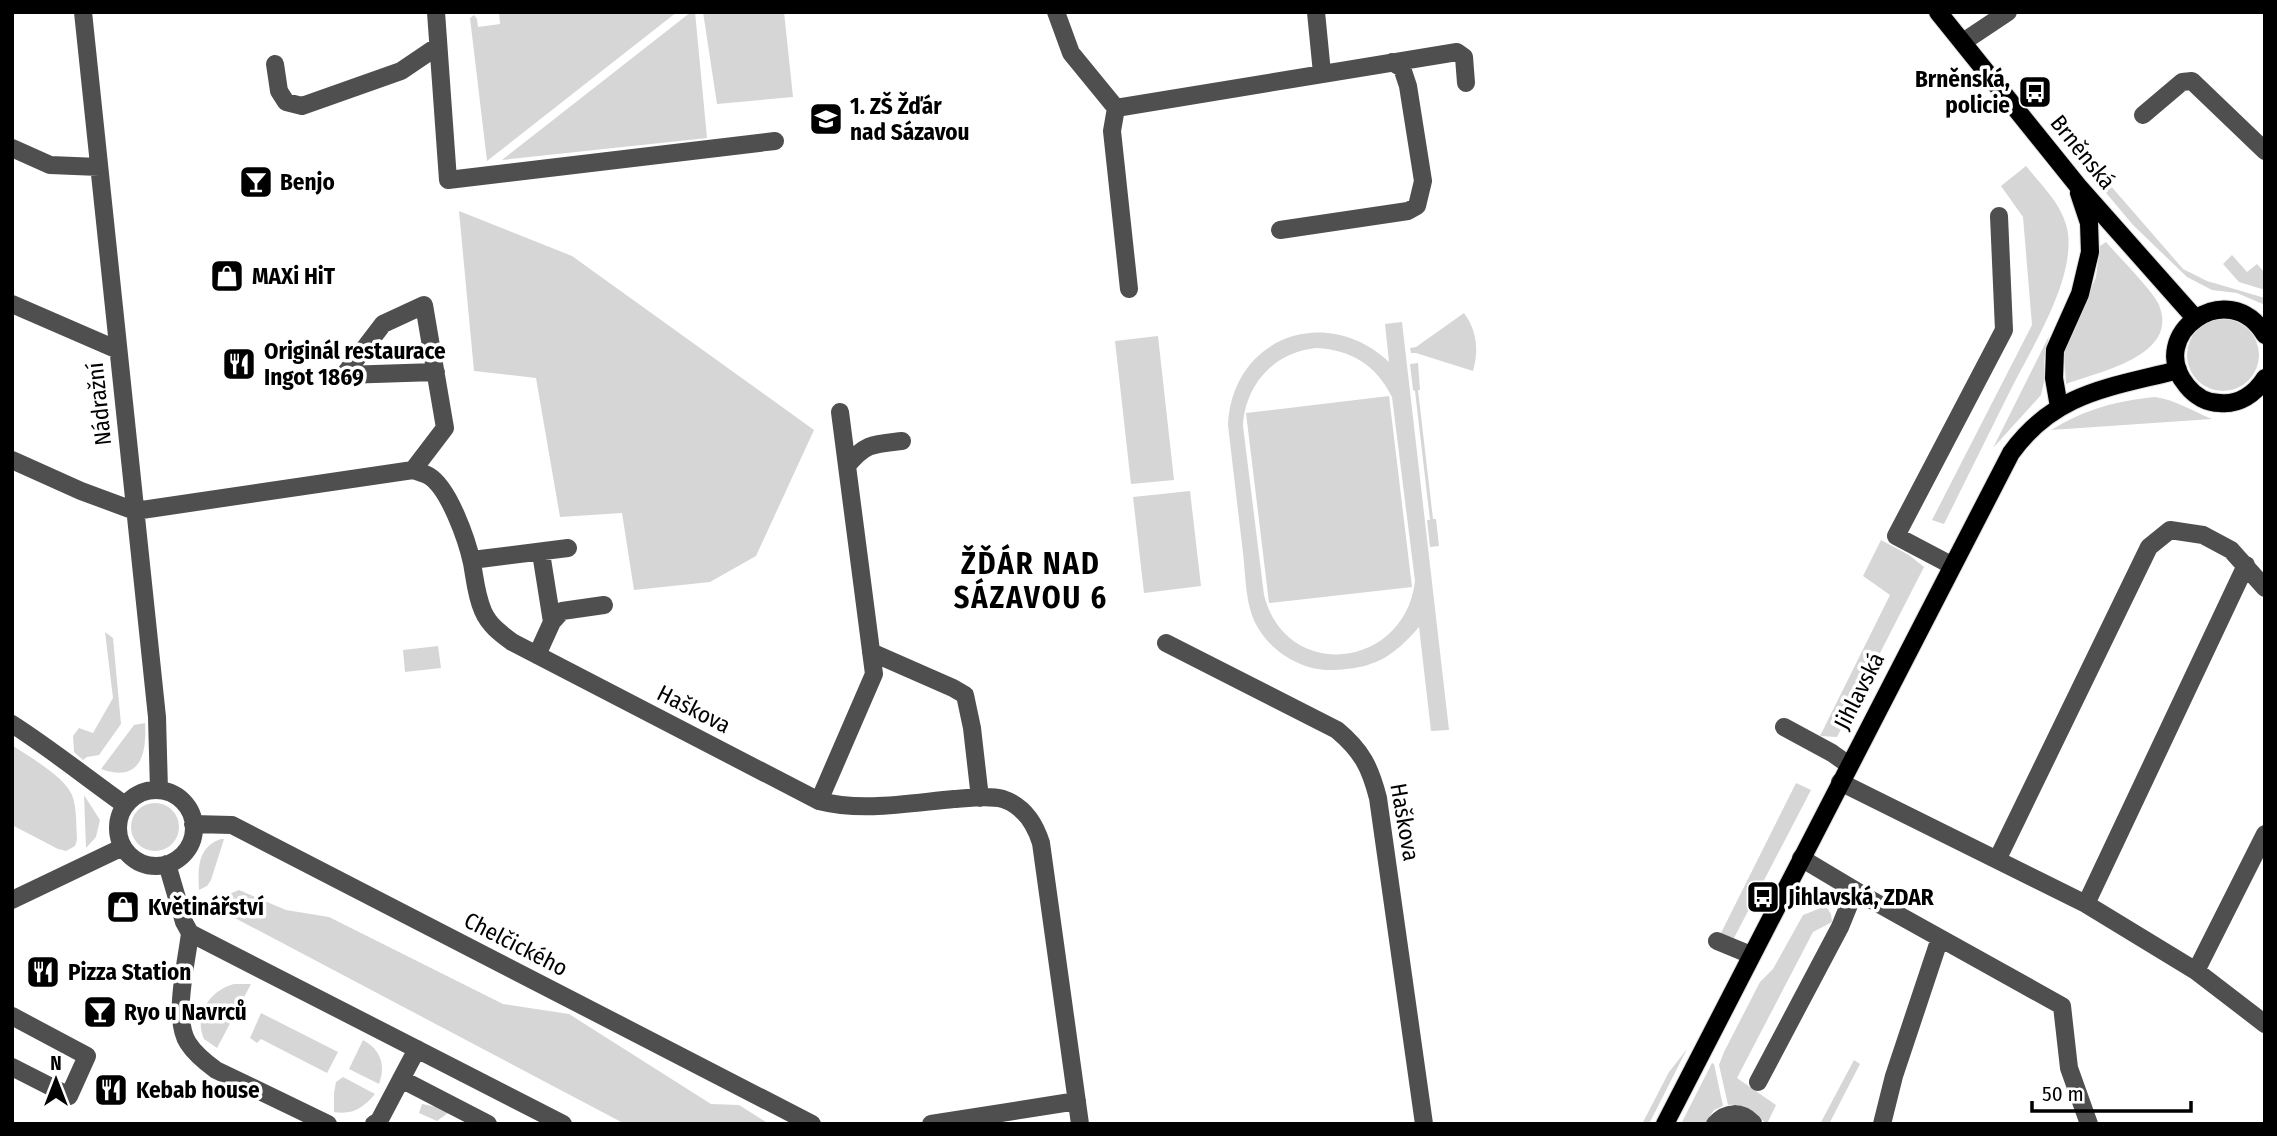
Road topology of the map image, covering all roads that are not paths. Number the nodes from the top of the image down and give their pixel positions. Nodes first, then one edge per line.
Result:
1 (83, 12) edge
2 (436, 12) edge
3 (1056, 12) edge
4 (1316, 12) edge
5 (1938, 12) edge
6 (2008, 12) edge
7 (1963, 42) junction
8 (438, 46) junction
9 (1392, 62) junction
10 (275, 64) dead end
11 (1322, 73) junction
12 (1466, 83) dead end
13 (1116, 107) junction
14 (2143, 115) dead end
15 (775, 141) dead end
16 (12, 148) edge
17 (2265, 151) edge
18 (99, 167) junction
19 (2078, 186) junction
20 (1999, 216) dead end
21 (1280, 230) dead end
22 (1129, 289) dead end
23 (12, 304) edge
24 (2195, 318) junction
25 (2265, 335) edge
26 (118, 350) junction
27 (2178, 370) junction
28 (436, 372) junction
29 (2262, 388) edge
30 (2059, 407) junction
31 (840, 412) dead end
32 (902, 441) dead end
33 (12, 460) edge
34 (846, 466) junction
35 (413, 470) junction
36 (135, 511) junction
37 (568, 548) dead end
38 (541, 553) junction
39 (472, 561) junction
40 (1951, 565) junction
41 (2246, 565) junction
42 (2265, 588) edge
43 (604, 605) dead end
44 (552, 622) junction
45 (1167, 643) dead end
46 (871, 652) junction
47 (537, 655) junction
48 (12, 724) edge
49 (1784, 727) dead end
50 (1849, 765) junction
51 (1840, 782) junction
52 (159, 790) junction
53 (980, 798) junction
54 (819, 801) junction
55 (125, 805) junction
56 (193, 824) junction
57 (2265, 834) edge
58 (122, 847) junction
59 (1801, 858) junction
60 (1998, 858) junction
61 (167, 864) junction
62 (1855, 890) junction
63 (12, 900) edge
64 (2086, 904) junction
65 (190, 933) junction
66 (1940, 938) junction
67 (1717, 941) dead end
68 (1751, 955) junction
69 (2196, 971) junction
70 (12, 1016) edge
71 (2265, 1024) edge
72 (417, 1049) junction
73 (12, 1068) edge
74 (401, 1079) junction
75 (1758, 1082) dead end
76 (1077, 1101) junction
77 (380, 1123) edge
78 (1753, 1123) edge
79 (328, 1124) edge
80 (488, 1124) edge
81 (563, 1124) edge
82 (812, 1124) edge
83 (931, 1124) edge
84 (1080, 1124) edge
85 (1424, 1124) edge
86 (1665, 1124) edge
87 (1716, 1124) edge
88 (1882, 1124) edge
89 (2089, 1124) edge

1 - 18 street, Nádražní
2 - 8 street
3 - 13 street
4 - 11 street
5 - 7 main road, Brněnská
6 - 7 street
7 - 19 main road, Brněnská
8 - 10 street
8 - 15 street
9 - 11 street
9 - 12 street
9 - 21 street
11 - 13 street
13 - 22 street
14 - 17 street
16 - 18 street
18 - 26 street, Nádražní
19 - 24 main road, Brněnská
19 - 30 main road
20 - 40 street
23 - 26 street
24 - 25 main road
24 - 27 main road
26 - 36 street, Nádražní
27 - 29 main road
27 - 30 main road, Jihlavská
28 - 28 street
28 - 35 street
30 - 40 main road, Jihlavská
31 - 34 street
32 - 34 street
33 - 36 street
34 - 46 street
35 - 36 street
35 - 39 street, Haškova
36 - 52 street, Nádražní
37 - 38 street
38 - 39 street
38 - 44 street
39 - 47 street, Haškova
40 - 50 main road, Jihlavská
41 - 42 street
41 - 60 street
41 - 64 street
43 - 44 street
44 - 47 street
45 - 85 street, Haškova
46 - 53 street
46 - 54 street
47 - 54 street, Haškova
48 - 55 street
49 - 50 street
50 - 51 main road, Jihlavská
51 - 59 main road, Jihlavská
51 - 60 street
52 - 55 street
52 - 56 street
53 - 54 street, Haškova
53 - 76 street, Haškova
55 - 58 street
56 - 61 street
56 - 82 street, Chelčického
57 - 69 street
58 - 61 street
58 - 63 street
59 - 62 street
59 - 68 main road, Jihlavská
60 - 64 street
61 - 65 street
62 - 66 street
62 - 75 street
64 - 69 street
65 - 72 street
65 - 79 street
66 - 88 street
66 - 89 street
67 - 68 street
68 - 86 main road, Jihlavská
69 - 71 street
70 - 73 street
72 - 74 street
72 - 81 street
74 - 77 street
74 - 80 street
76 - 83 street
76 - 84 street, Haškova
78 - 87 street

